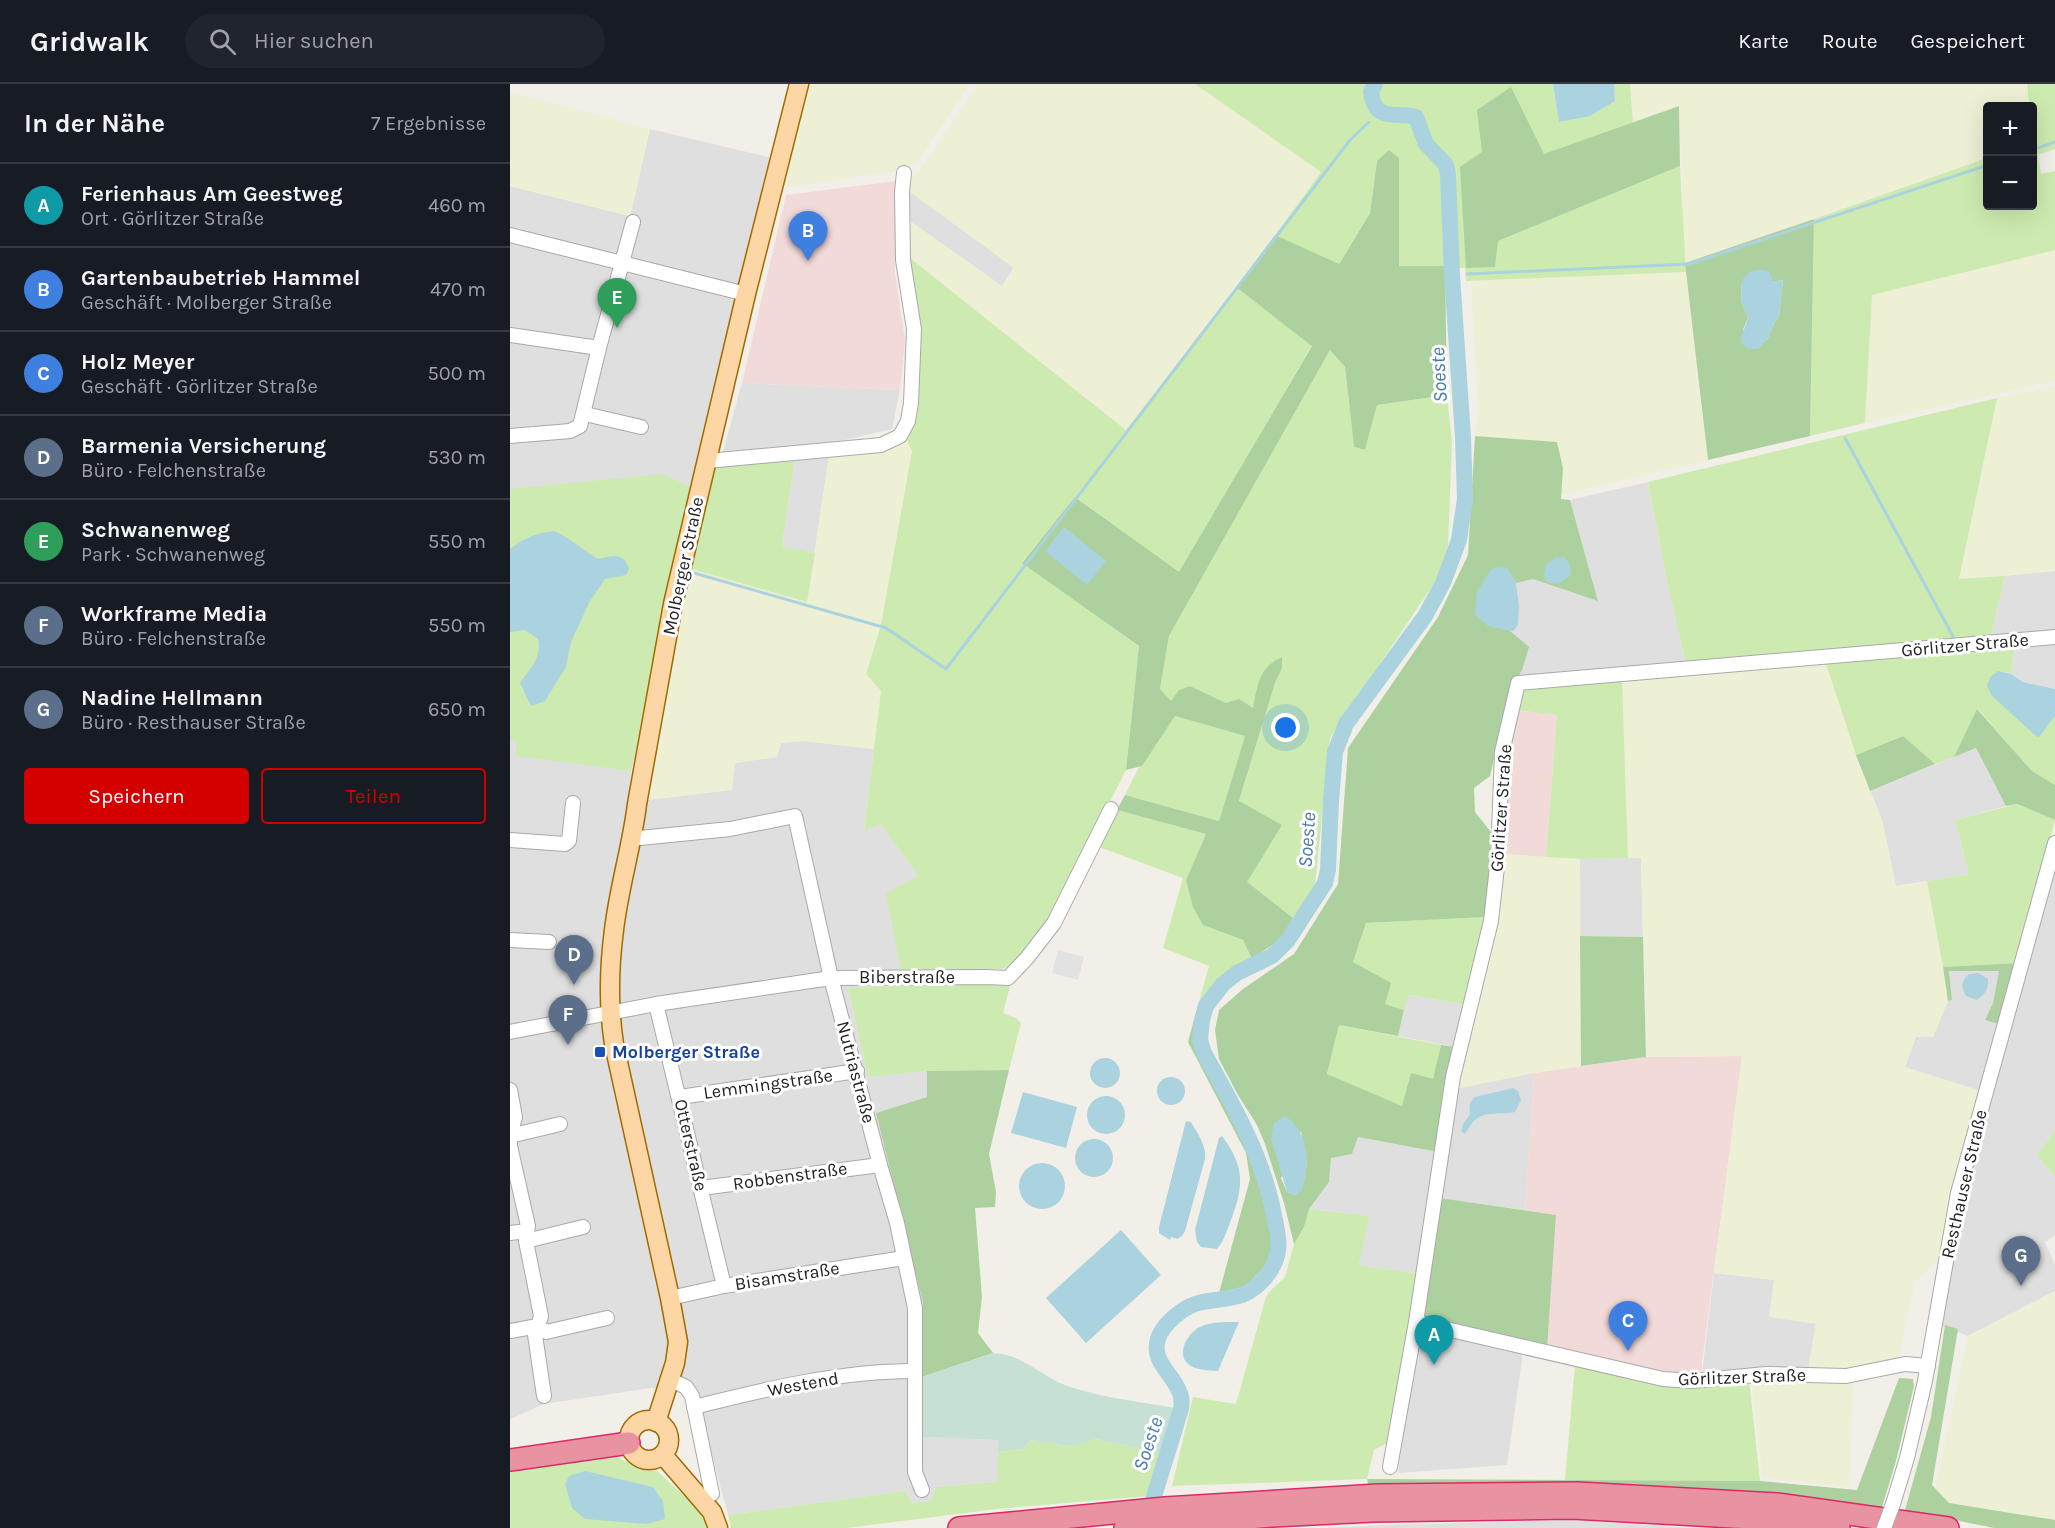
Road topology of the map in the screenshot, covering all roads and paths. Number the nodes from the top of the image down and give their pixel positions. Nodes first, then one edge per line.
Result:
1 (799, 84) edge
2 (904, 173) dead end
3 (633, 222) dead end
4 (510, 235) edge
5 (623, 263) junction
6 (746, 294) junction
7 (510, 335) edge
8 (599, 348) junction
9 (585, 414) junction
10 (641, 427) dead end
11 (510, 436) edge
12 (707, 461) junction
13 (2055, 637) edge
14 (573, 803) dead end
15 (1111, 810) dead end
16 (633, 837) junction
17 (510, 840) edge
18 (2055, 843) edge
19 (510, 940) edge
20 (549, 942) dead end
21 (831, 978) junction
22 (656, 1004) junction
23 (610, 1014) junction
24 (510, 1032) edge
25 (857, 1071) junction
26 (510, 1090) edge
27 (680, 1097) junction
28 (560, 1124) dead end
29 (511, 1130) edge
30 (880, 1165) junction
31 (701, 1188) junction
32 (583, 1227) dead end
33 (510, 1233) edge
34 (526, 1236) junction
35 (904, 1258) junction
36 (724, 1286) junction
37 (670, 1298) junction
38 (607, 1318) dead end
39 (1416, 1322) junction
40 (536, 1327) junction
41 (510, 1331) edge
42 (1929, 1366) junction
43 (914, 1371) junction
44 (671, 1380) junction
45 (544, 1396) dead end
46 (694, 1407) junction
47 (656, 1422) junction
48 (629, 1443) junction
49 (663, 1455) junction
50 (510, 1461) edge
51 (1390, 1467) dead end
52 (922, 1490) dead end
53 (712, 1494) dead end
54 (1165, 1516) junction
55 (1131, 1524) edge
56 (718, 1528) edge
57 (959, 1528) edge
58 (1839, 1528) edge
59 (1884, 1528) edge
60 (1948, 1528) edge

1 - 6 main road, Molberger Straße
2 - 12 street
3 - 5 street
4 - 5 street
5 - 6 street
5 - 8 street
6 - 12 main road, Molberger Straße
7 - 8 street
8 - 9 street
9 - 10 street
9 - 11 street
12 - 16 main road, Molberger Straße
13 - 39 street, Görlitzer Straße
14 - 17 street
15 - 21 street, Biberstraße
16 - 21 street, Nutriastraße
16 - 23 main road, Molberger Straße
18 - 42 street, Resthauser Straße
19 - 20 street
21 - 22 street, Biberstraße
21 - 25 street, Nutriastraße
22 - 23 street, Biberstraße
22 - 27 street, Otterstraße
23 - 24 street, Biberstraße
23 - 37 main road, Molberger Straße
25 - 27 street, Lemmingstraße
25 - 30 street, Nutriastraße
26 - 29 street
27 - 31 street, Otterstraße
28 - 29 street
29 - 34 street
30 - 31 street, Robbenstraße
30 - 35 street, Nutriastraße
31 - 36 street, Otterstraße
32 - 34 street
33 - 34 street
34 - 40 street
35 - 36 street, Bisamstraße
35 - 43 street, Nutriastraße
36 - 37 street, Bisamstraße
37 - 44 main road, Molberger Straße
38 - 40 street
39 - 42 street, Görlitzer Straße
39 - 51 street, Görlitzer Straße
40 - 41 street
40 - 45 street
42 - 59 street, Resthauser Straße, bridge
43 - 46 street, Westend
43 - 52 street, Nutriastraße
44 - 46 street
44 - 47 main road, Molberger Straße
46 - 53 street
47 - 48 main road
47 - 49 main road
48 - 49 main road
48 - 50 highway
49 - 56 main road
54 - 55 highway
54 - 58 highway
54 - 60 highway
55 - 57 highway

